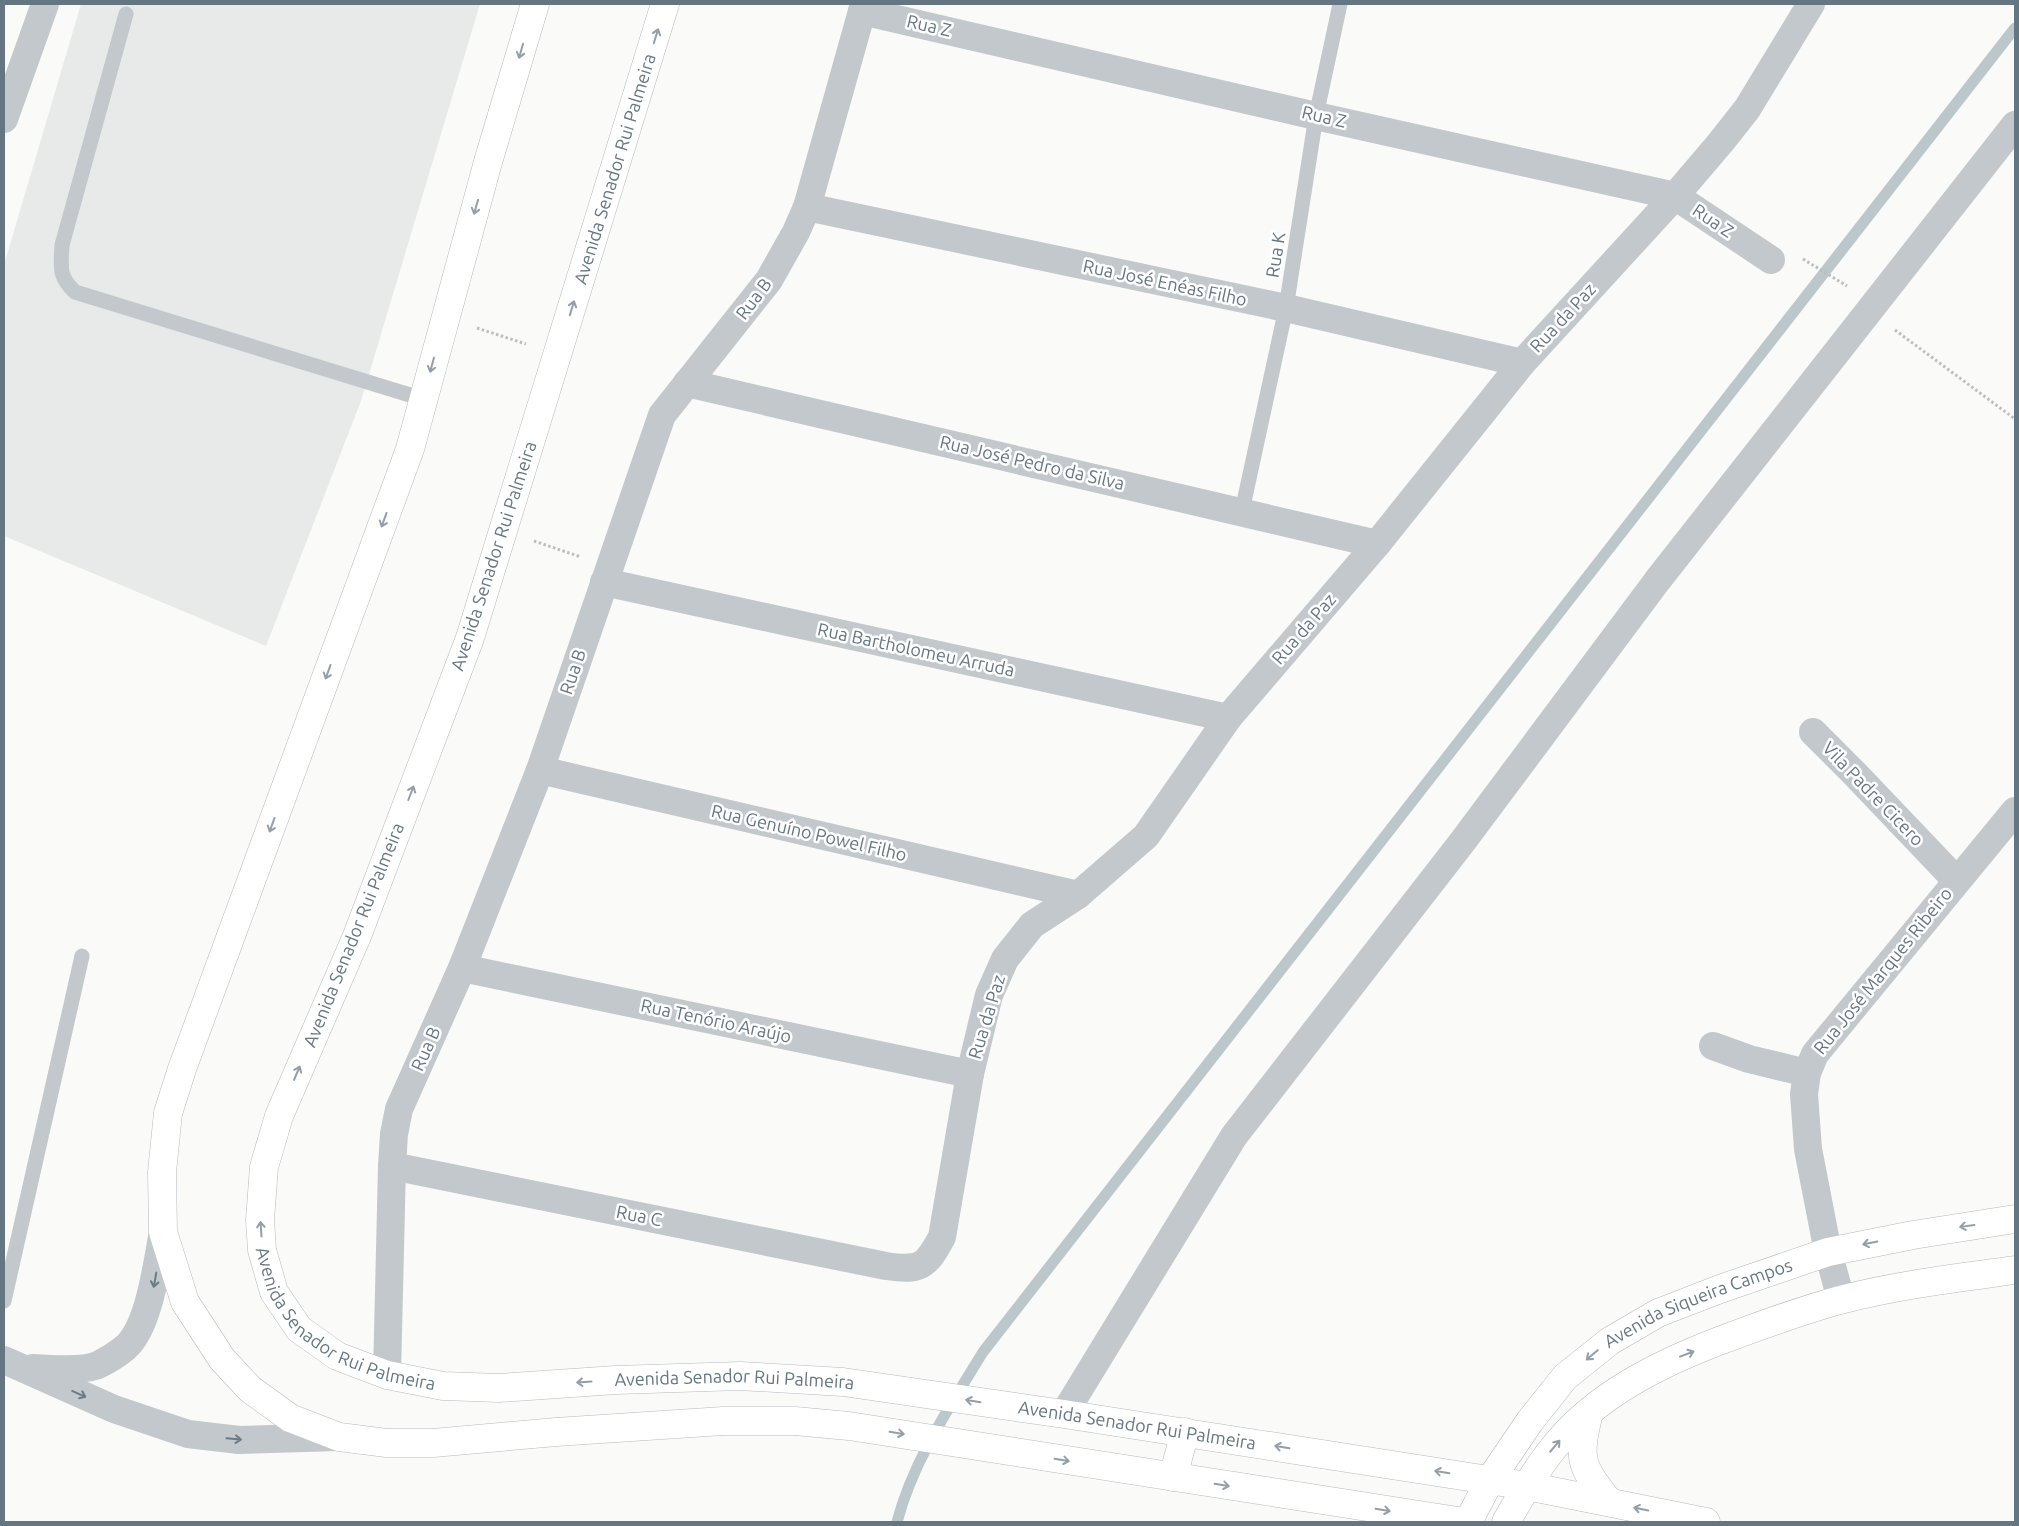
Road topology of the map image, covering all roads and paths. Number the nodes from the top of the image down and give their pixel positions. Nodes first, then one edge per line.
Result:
1 (45, 4) edge
2 (535, 4) edge
3 (665, 4) edge
4 (1340, 4) edge
5 (1811, 4) edge
6 (863, 7) edge
7 (126, 14) dead end
8 (1316, 116) junction
9 (4, 119) edge
10 (2015, 125) edge
11 (1675, 196) junction
12 (807, 207) junction
13 (1800, 258) dead end
14 (1771, 260) dead end
15 (1850, 288) dead end
16 (1874, 305) junction
17 (1286, 308) junction
18 (445, 318) junction
19 (557, 355) junction
20 (1522, 363) junction
21 (687, 383) junction
22 (423, 399) junction
23 (2015, 419) edge
24 (1242, 511) junction
25 (503, 531) junction
26 (1377, 544) junction
27 (607, 574) junction
28 (1228, 718) junction
29 (1812, 732) dead end
30 (540, 770) junction
31 (2015, 811) edge
32 (1956, 880) junction
33 (1078, 895) junction
34 (82, 956) dead end
35 (462, 968) junction
36 (1712, 1046) dead end
37 (970, 1074) junction
38 (1807, 1074) junction
39 (392, 1166) junction
40 (2015, 1219) edge
41 (163, 1232) junction
42 (1828, 1252) junction
43 (886, 1266) joint
44 (2015, 1270) edge
45 (1841, 1299) junction
46 (4, 1301) edge
47 (11, 1363) edge
48 (387, 1375) junction
49 (1589, 1412) junction
50 (1064, 1414) junction
51 (1184, 1432) junction
52 (339, 1437) junction
53 (1172, 1477) junction
54 (1490, 1480) junction
55 (1527, 1486) junction
56 (1608, 1502) junction
57 (1464, 1522) edge
58 (1468, 1522) edge
59 (1506, 1522) edge
60 (1706, 1522) edge

1 - 9 street
2 -> 18 main road, Avenida Senador Rui Palmeira
19 -> 3 main road, Avenida Senador Rui Palmeira
4 - 8 lane, Rua K
5 - 11 street, Rua da Paz
6 - 8 street, Rua Z
6 - 12 street, Rua B
7 - 22 lane
8 - 11 street, Rua Z
8 - 17 lane, Rua K
10 - 16 street
11 - 14 street, Rua Z
11 - 20 street, Rua da Paz
12 - 17 street, Rua José Enéas Filho
12 - 21 street, Rua B
13 - 15 path
16 - 23 path
16 - 50 street
17 - 20 street, Rua José Enéas Filho
17 - 24 lane, Rua K
18 - 19 path
18 -> 22 main road, Avenida Senador Rui Palmeira
19 - 25 main road, Avenida Senador Rui Palmeira
20 - 26 street, Rua da Paz
21 - 24 street, Rua José Pedro da Silva
21 - 27 street, Rua B
22 -> 41 main road, Avenida Senador Rui Palmeira
24 - 26 street, Rua José Pedro da Silva
25 - 27 path
48 -> 25 main road, Avenida Senador Rui Palmeira
26 - 28 street, Rua da Paz
27 - 28 street, Rua Bartholomeu Arruda
27 - 30 street, Rua B
28 - 33 street, Rua da Paz
29 - 32 street, Vila Padre Cicero
30 - 33 street, Rua Genuíno Powel Filho
30 - 35 street, Rua B
31 - 32 street, Rua José Marques Ribeiro
32 - 38 street, Rua José Marques Ribeiro
33 - 37 street, Rua da Paz
34 - 46 lane
35 - 37 street, Rua Tenório Araújo
35 - 39 street, Rua B
36 - 38 street
37 - 43 street, Rua da Paz
38 - 42 street, Rua José Marques Ribeiro
39 - 43 street, Rua C
39 - 48 street, Rua B
40 -> 42 main road, Avenida Siqueira Campos
41 -> 47 street
41 - 52 main road, Avenida Senador Rui Palmeira
42 - 45 street, Rua José Marques Ribeiro
42 -> 54 main road, Avenida Siqueira Campos
44 - 45 main road
49 -> 45 main road
47 -> 52 street
50 -> 48 main road, Avenida Senador Rui Palmeira
55 -> 49 main road
49 - 56 main road
50 - 51 main road, Avenida Senador Rui Palmeira
51 - 53 main road
54 -> 51 main road, Avenida Senador Rui Palmeira
52 -> 53 main road, Avenida Senador Rui Palmeira
53 -> 57 main road, Avenida Senador Rui Palmeira
54 - 55 main road, Avenida Senador Rui Palmeira
54 - 58 main road, Avenida Siqueira Campos
55 - 56 main road, Avenida Senador Rui Palmeira
55 - 59 main road
60 -> 56 main road, Avenida Senador Rui Palmeira

